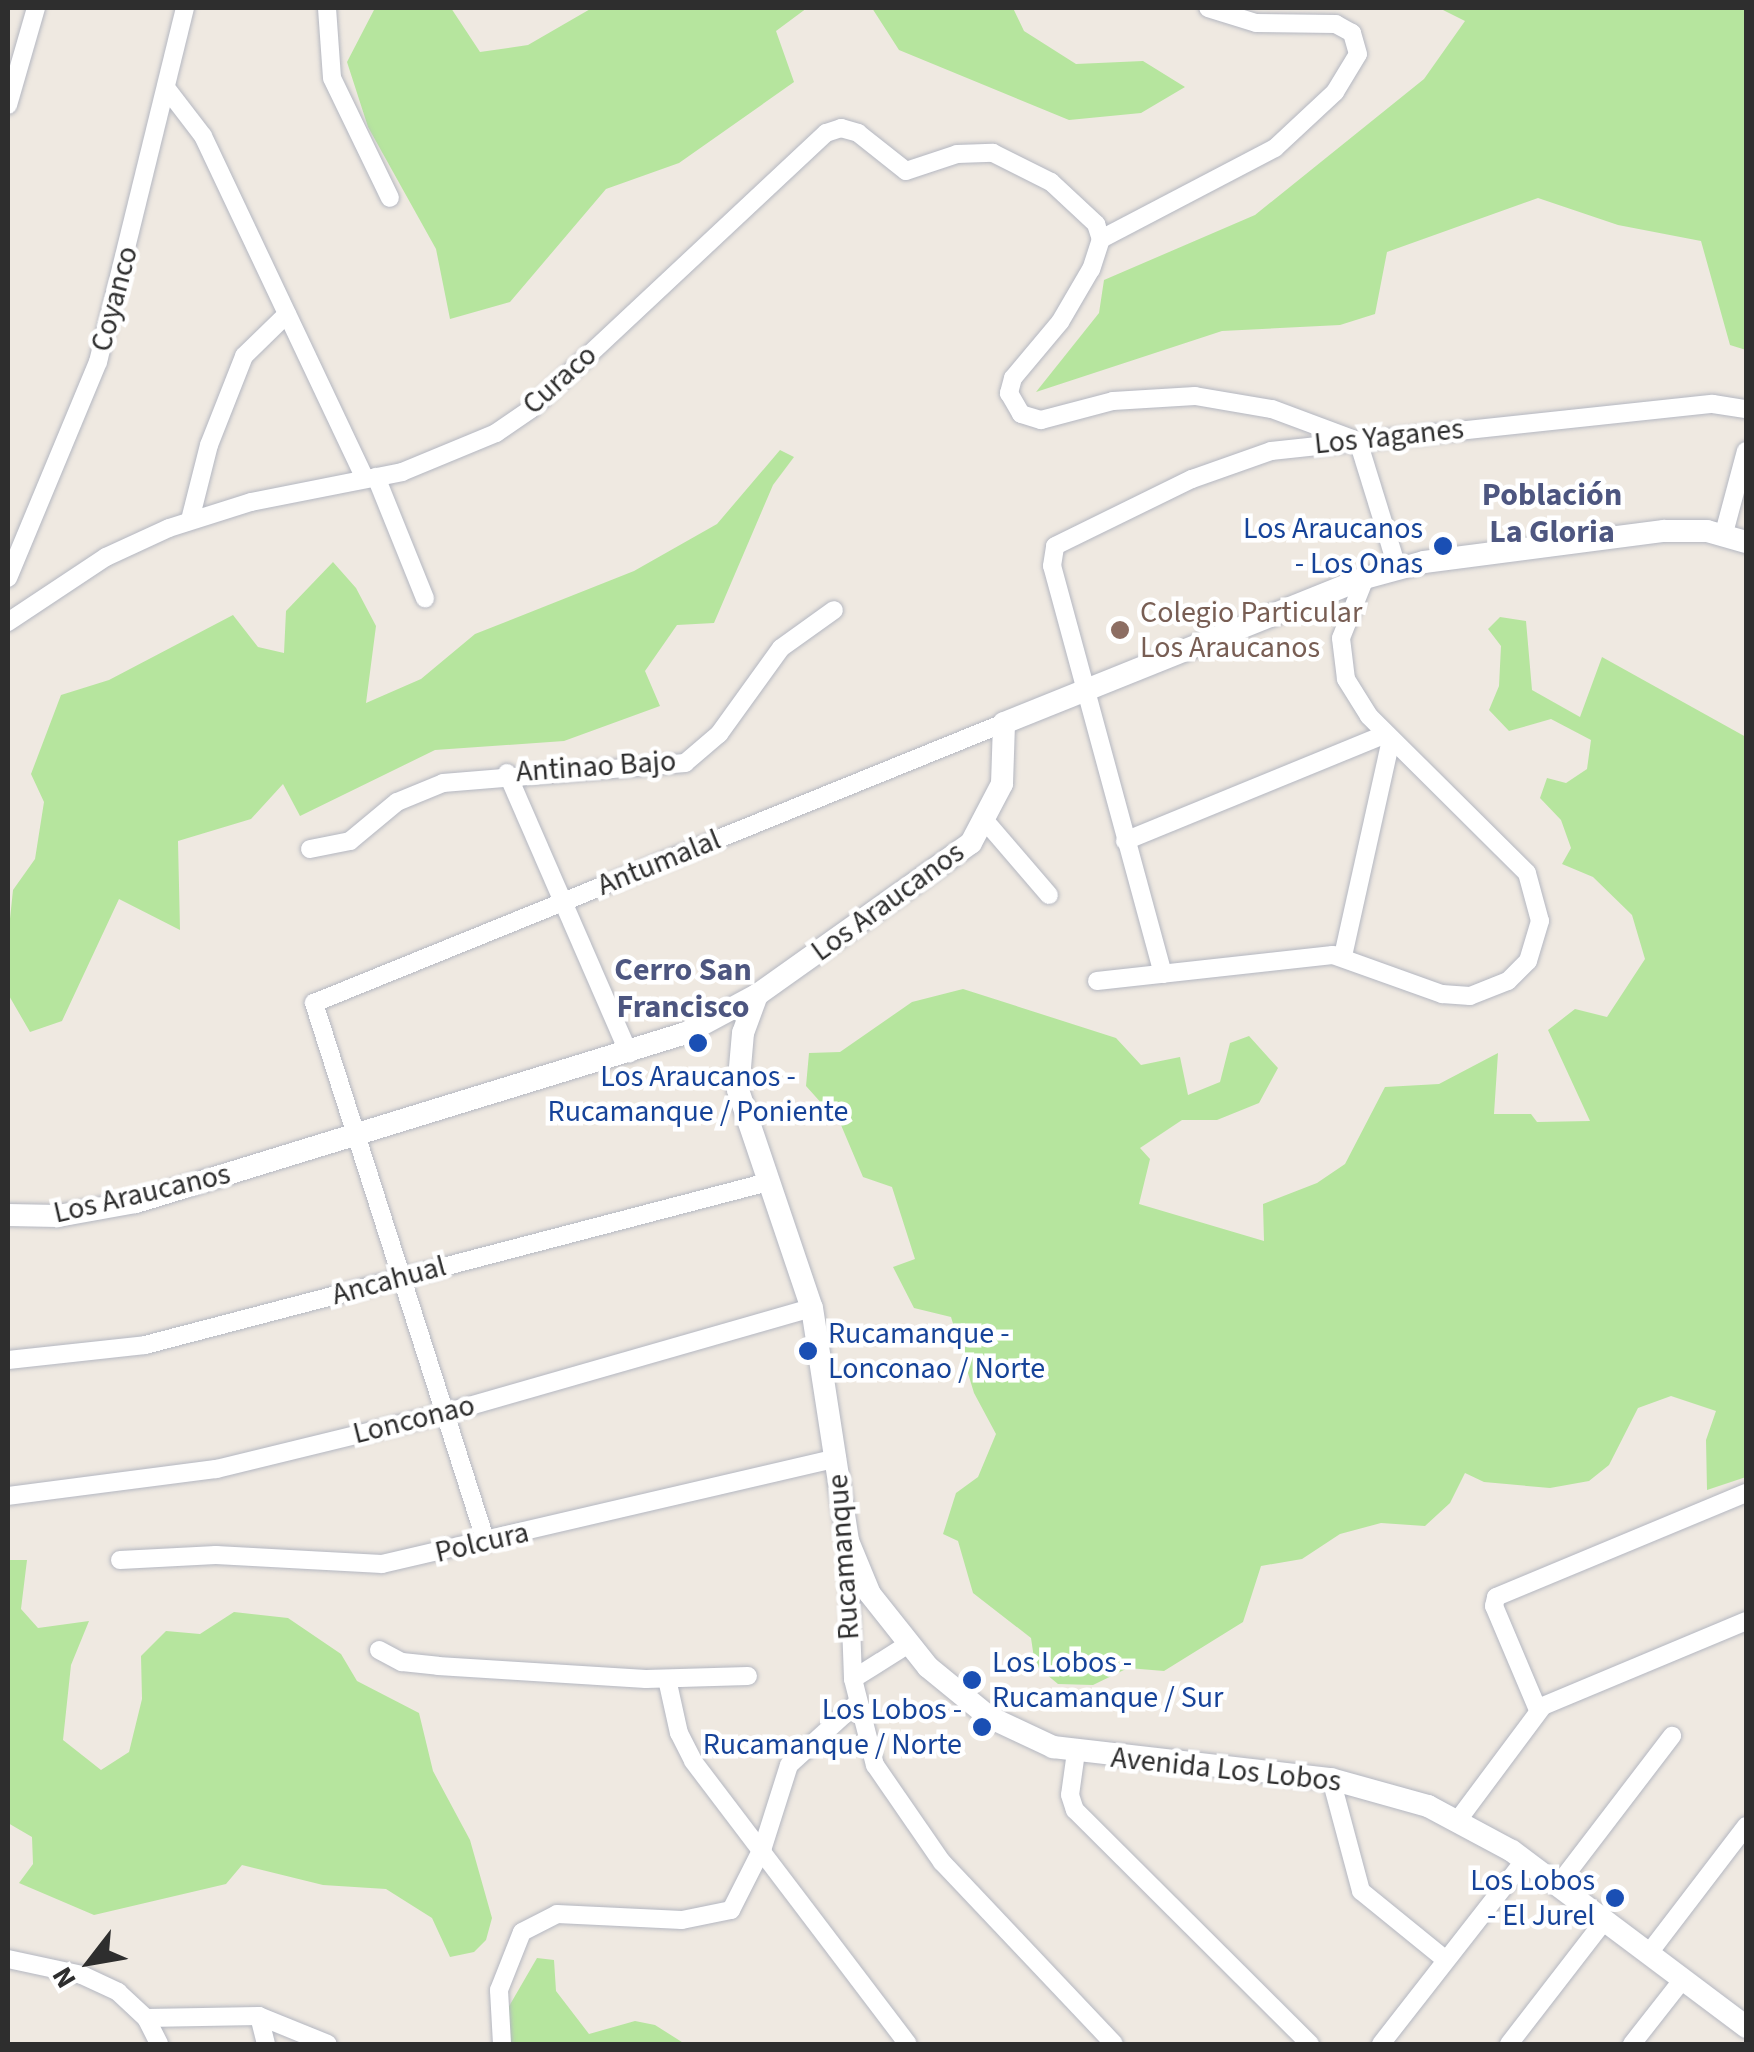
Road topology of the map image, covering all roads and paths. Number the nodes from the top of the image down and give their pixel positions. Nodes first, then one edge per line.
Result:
1 (36, 8) edge
2 (185, 8) edge
3 (327, 8) edge
4 (1208, 8) edge
5 (166, 90) junction
6 (8, 104) edge
7 (390, 198) dead end
8 (1101, 239) junction
9 (287, 314) junction
10 (1746, 409) edge
11 (1358, 441) junction
12 (1746, 450) edge
13 (370, 478) junction
14 (190, 520) junction
15 (1724, 533) junction
16 (1746, 542) edge
17 (14, 546) edge
18 (1397, 567) junction
19 (8, 578) edge
20 (1365, 578) junction
21 (424, 598) dead end
22 (834, 610) dead end
23 (8, 622) edge
24 (1084, 690) junction
25 (1004, 722) junction
26 (1389, 737) junction
27 (506, 773) junction
28 (987, 823) junction
29 (1126, 840) junction
30 (310, 849) dead end
31 (1049, 895) dead end
32 (563, 902) junction
33 (1343, 956) junction
34 (1162, 974) junction
35 (1097, 981) dead end
36 (757, 995) junction
37 (630, 1054) junction
38 (355, 1137) junction
39 (768, 1182) junction
40 (8, 1215) edge
41 (402, 1278) junction
42 (812, 1308) junction
43 (8, 1360) edge
44 (445, 1413) junction
45 (838, 1458) junction
46 (1746, 1492) edge
47 (8, 1496) edge
48 (486, 1542) junction
49 (848, 1542) junction
50 (120, 1560) dead end
51 (1746, 1620) edge
52 (907, 1645) junction
53 (379, 1650) dead end
54 (748, 1676) dead end
55 (667, 1679) junction
56 (852, 1680) junction
57 (856, 1704) junction
58 (1538, 1710) junction
59 (1672, 1736) dead end
60 (1076, 1752) junction
61 (1331, 1779) junction
62 (1458, 1820) junction
63 (1746, 1826) edge
64 (764, 1847) junction
65 (1524, 1860) junction
66 (1558, 1884) junction
67 (1605, 1920) junction
68 (1650, 1953) junction
69 (8, 1960) edge
70 (1446, 1960) junction
71 (1683, 1979) junction
72 (259, 2016) junction
73 (146, 2018) junction
74 (1743, 2018) edge
75 (159, 2044) edge
76 (266, 2044) edge
77 (328, 2044) edge
78 (502, 2044) edge
79 (908, 2044) edge
80 (1114, 2044) edge
81 (1310, 2044) edge
82 (1381, 2044) edge
83 (1508, 2044) edge
84 (1632, 2044) edge

1 - 6 street
2 - 5 street, Coyanco
3 - 7 street
4 - 8 street
5 - 9 street
5 - 17 street, Coyanco
8 - 11 street
8 - 13 street, Curaco
9 - 13 street
9 - 14 street
10 - 11 street, Los Yaganes
11 - 18 street
11 - 24 street, Los Yaganes
12 - 15 street
13 - 14 street, Curaco
13 - 21 street
14 - 23 street, Curaco
15 - 16 street
15 - 18 street
17 - 19 street, Coyanco
18 - 20 street
20 - 24 street
20 - 26 street
22 - 27 street, Antinao Bajo
24 - 25 street
24 - 29 street
25 - 28 street, Los Araucanos
25 - 32 street, Antumalal
26 - 29 street
26 - 33 street
26 - 33 street
27 - 30 street, Antinao Bajo
27 - 32 street
28 - 31 street
28 - 36 street, Los Araucanos
29 - 34 street
32 - 37 street
32 - 38 street, Antumalal
33 - 34 street
34 - 35 street
36 - 37 street, Los Araucanos
36 - 39 street, Rucamanque
37 - 38 street, Los Araucanos
38 - 40 street, Los Araucanos
38 - 41 street
39 - 41 street, Ancahual
39 - 42 street, Rucamanque
41 - 43 street, Ancahual
41 - 44 street
42 - 44 street, Lonconao
42 - 45 street, Rucamanque
44 - 47 street, Lonconao
44 - 48 street
45 - 48 street, Polcura
45 - 49 street, Rucamanque
46 - 58 street
48 - 50 street, Polcura
49 - 52 street, Avenida Los Lobos
49 - 56 street, Rucamanque
51 - 58 street
52 - 56 street
52 - 60 street, Avenida Los Lobos
53 - 55 street
54 - 55 street
55 - 64 street
56 - 57 street, Rucamanque
57 - 64 street
57 - 80 street, Rucamanque
58 - 62 street
59 - 66 street
60 - 61 street, Avenida Los Lobos
60 - 81 street
61 - 62 street, Avenida Los Lobos
61 - 70 street
62 - 65 street, Avenida Los Lobos
63 - 68 street
64 - 78 street
64 - 79 street
65 - 66 street, Avenida Los Lobos
65 - 70 street
66 - 67 street, Avenida Los Lobos
67 - 68 street, Avenida Los Lobos
67 - 83 street
68 - 71 street, Avenida Los Lobos
69 - 73 street
70 - 82 street
71 - 74 street, Avenida Los Lobos
71 - 84 street
72 - 73 street
72 - 76 street
72 - 77 street
73 - 75 street

